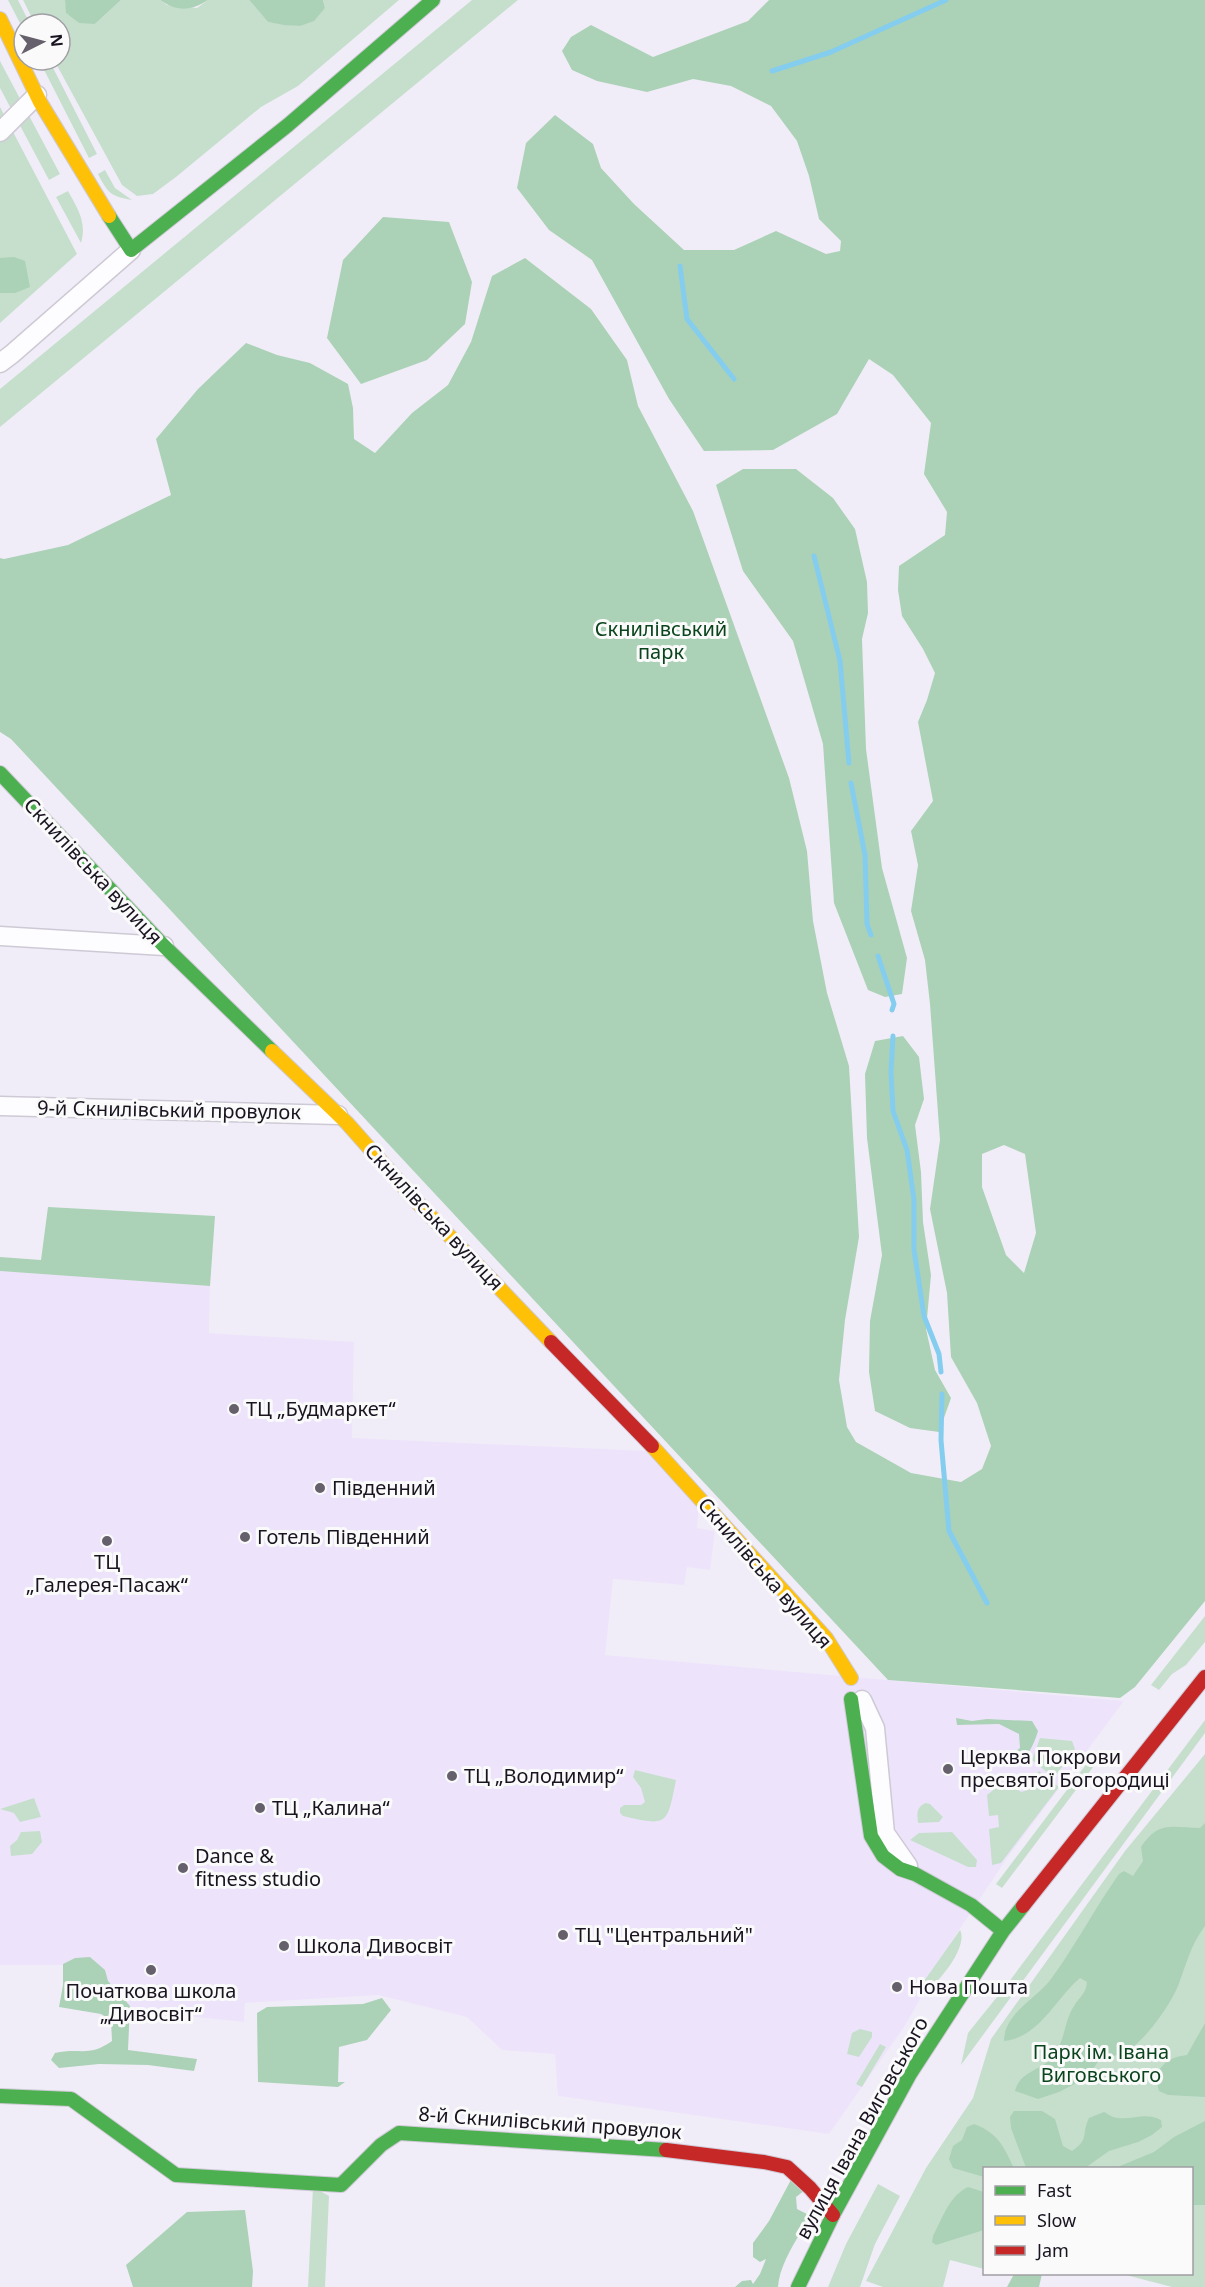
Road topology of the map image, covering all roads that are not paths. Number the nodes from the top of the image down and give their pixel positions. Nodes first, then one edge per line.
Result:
1 (433, 0) edge
2 (0, 19) edge
3 (39, 99) junction
4 (0, 132) edge
5 (131, 250) junction
6 (0, 363) edge
7 (0, 773) edge
8 (0, 936) edge
9 (164, 946) junction
10 (0, 1106) edge
11 (338, 1115) junction
12 (1205, 1677) edge
13 (850, 1678) dead end
14 (856, 1700) dead end
15 (915, 1874) joint
16 (1003, 1931) junction
17 (0, 2096) edge
18 (832, 2215) junction
19 (798, 2287) edge

1 - 5 street
2 - 3 street
3 - 4 street
3 - 5 street
5 - 6 street
7 - 9 street, Скнилівська вулиця
8 - 9 street
9 - 11 street, Скнилівська вулиця
10 - 11 street, 9-й Скнилівський провулок
11 - 13 street, Скнилівська вулиця
12 - 16 street, вулиця Івана Виговського
14 - 15 street
15 - 16 street
16 - 18 street, вулиця Івана Виговського
17 - 18 street, 8-й Скнилівський провулок
18 - 19 street, вулиця Івана Виговського

